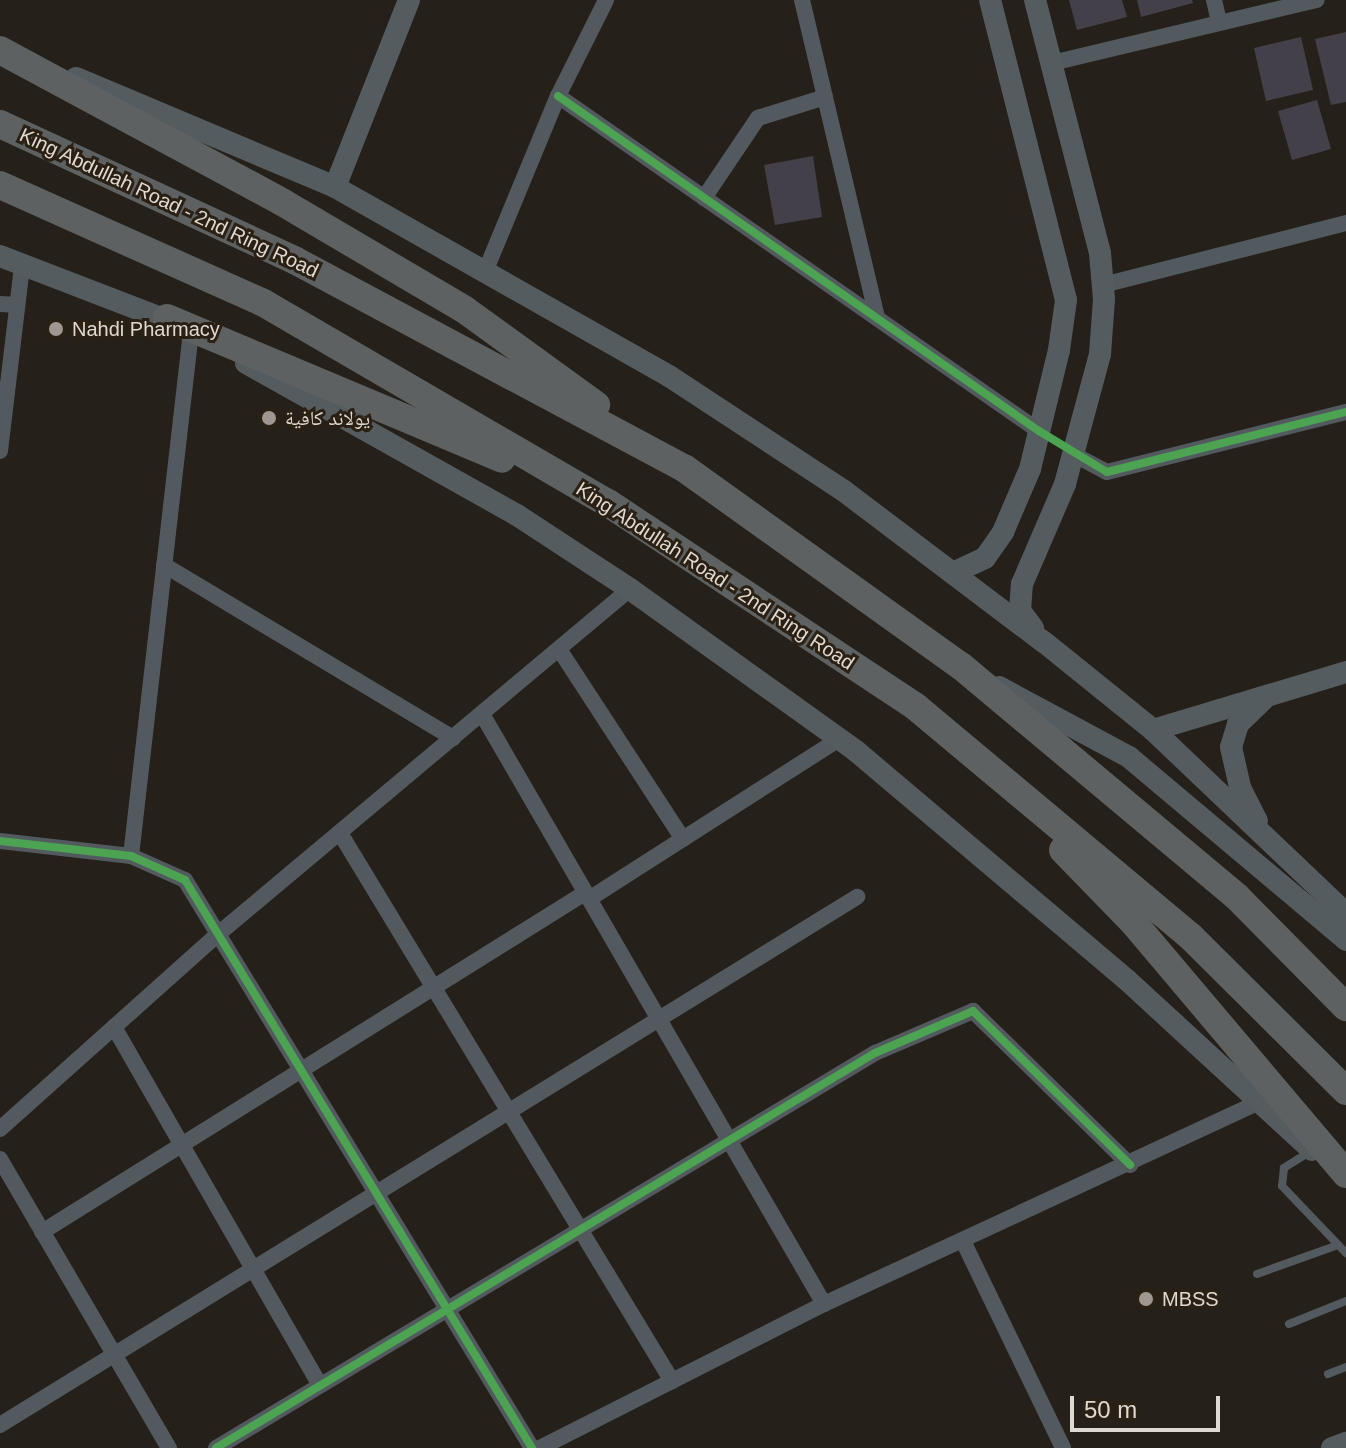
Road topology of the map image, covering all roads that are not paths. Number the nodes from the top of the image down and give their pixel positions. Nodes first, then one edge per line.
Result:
1 (409, 0) edge
2 (606, 0) edge
3 (802, 0) edge
4 (990, 0) edge
5 (1035, 0) edge
6 (1214, 0) edge
7 (1317, 0) edge
8 (1219, 21) junction
9 (0, 48) edge
10 (1052, 63) junction
11 (558, 96) junction
12 (825, 97) junction
13 (0, 124) edge
14 (0, 185) edge
15 (335, 187) junction
16 (704, 198) junction
17 (1346, 223) edge
18 (0, 256) edge
19 (22, 266) junction
20 (485, 272) junction
21 (1103, 285) junction
22 (9, 305) edge
23 (877, 318) junction
24 (179, 325) junction
25 (1346, 412) edge
26 (1039, 431) junction
27 (0, 451) edge
28 (1073, 454) junction
29 (684, 468) junction
30 (608, 503) junction
31 (164, 565) junction
32 (955, 572) junction
33 (630, 589) junction
34 (1044, 642) junction
35 (559, 649) junction
36 (961, 666) junction
37 (1346, 672) edge
38 (1267, 695) junction
39 (916, 707) junction
40 (482, 714) junction
41 (1153, 730) junction
42 (453, 738) junction
43 (839, 739) junction
44 (340, 833) junction
45 (1265, 836) junction
46 (683, 839) junction
47 (0, 841) edge
48 (131, 856) junction
49 (587, 896) junction
50 (857, 897) dead end
51 (1346, 914) edge
52 (217, 935) junction
53 (1346, 940) edge
54 (434, 987) junction
55 (1346, 1007) edge
56 (658, 1019) junction
57 (114, 1027) junction
58 (300, 1071) junction
59 (1346, 1091) edge
60 (1260, 1102) junction
61 (508, 1111) junction
62 (0, 1129) edge
63 (729, 1140) junction
64 (182, 1145) junction
65 (1312, 1150) junction
66 (0, 1159) edge
67 (1130, 1165) junction
68 (1346, 1174) edge
69 (1346, 1182) edge
70 (375, 1192) junction
71 (579, 1228) junction
72 (42, 1232) junction
73 (963, 1241) junction
74 (1338, 1245) junction
75 (1346, 1253) edge
76 (252, 1268) junction
77 (1257, 1274) dead end
78 (1346, 1301) edge
79 (824, 1304) junction
80 (446, 1307) junction
81 (1289, 1324) dead end
82 (113, 1353) junction
83 (1346, 1367) edge
84 (1328, 1374) dead end
85 (672, 1381) junction
86 (319, 1384) junction
87 (0, 1425) edge
88 (1346, 1443) edge
89 (169, 1448) edge
90 (216, 1448) edge
91 (532, 1448) edge
92 (540, 1448) edge
93 (1063, 1448) edge
94 (1332, 1448) edge

1 - 15 main road
2 - 11 street
3 - 12 street
4 - 26 main road
5 - 10 main road
6 - 8 street
7 - 8 street
8 - 10 street
9 - 15 main road
9 - 29 highway
10 - 21 main road
11 - 16 street
11 - 20 street
12 - 16 street
12 - 23 street
13 - 29 highway, King Abdullah Road - 2nd Ring Road
14 - 30 highway, King Abdullah Road - 2nd Ring Road
15 - 20 main road
16 - 23 street
17 - 21 street
18 - 19 main road
19 - 22 street
19 - 24 main road
20 - 32 main road
21 - 28 main road
22 - 27 street
23 - 26 street
24 - 30 highway
24 - 31 street
24 - 33 main road
25 - 28 street
26 - 28 main road
26 - 32 main road
28 - 34 main road
29 - 36 highway, King Abdullah Road - 2nd Ring Road
30 - 39 highway, King Abdullah Road - 2nd Ring Road
31 - 42 street
31 - 48 street
32 - 34 main road
33 - 35 street
33 - 43 main road
34 - 41 main road
35 - 40 street
35 - 46 street
36 - 53 main road
36 - 55 highway, King Abdullah Road - 2nd Ring Road
37 - 38 main road
38 - 41 main road
38 - 45 main road
39 - 59 highway, King Abdullah Road - 2nd Ring Road
39 - 68 highway
40 - 42 street
40 - 49 street
41 - 45 main road
42 - 44 street
43 - 46 street
43 - 60 main road
44 - 52 street
44 - 54 street
45 - 51 main road
46 - 49 street
47 - 48 street
48 - 52 street
49 - 54 street
49 - 56 street
50 - 56 street
52 - 57 street
52 - 58 street
54 - 58 street
54 - 61 street
56 - 61 street
56 - 63 street
57 - 62 street
57 - 64 street
58 - 64 street
58 - 70 street
60 - 65 main road
60 - 67 street
61 - 70 street
61 - 71 street
63 - 67 street
63 - 71 street
63 - 79 street
64 - 72 street
64 - 76 street
65 - 69 main road
65 - 74 lane
66 - 72 street
67 - 73 street
70 - 76 street
70 - 80 street
71 - 80 street
71 - 85 street
72 - 82 street
73 - 79 street
73 - 93 street
74 - 75 lane
74 - 77 lane
76 - 82 street
76 - 86 street
78 - 81 lane
79 - 85 street
80 - 86 street
80 - 91 street
82 - 87 street
82 - 89 street
83 - 84 lane
85 - 92 street
86 - 90 street
88 - 94 main road

